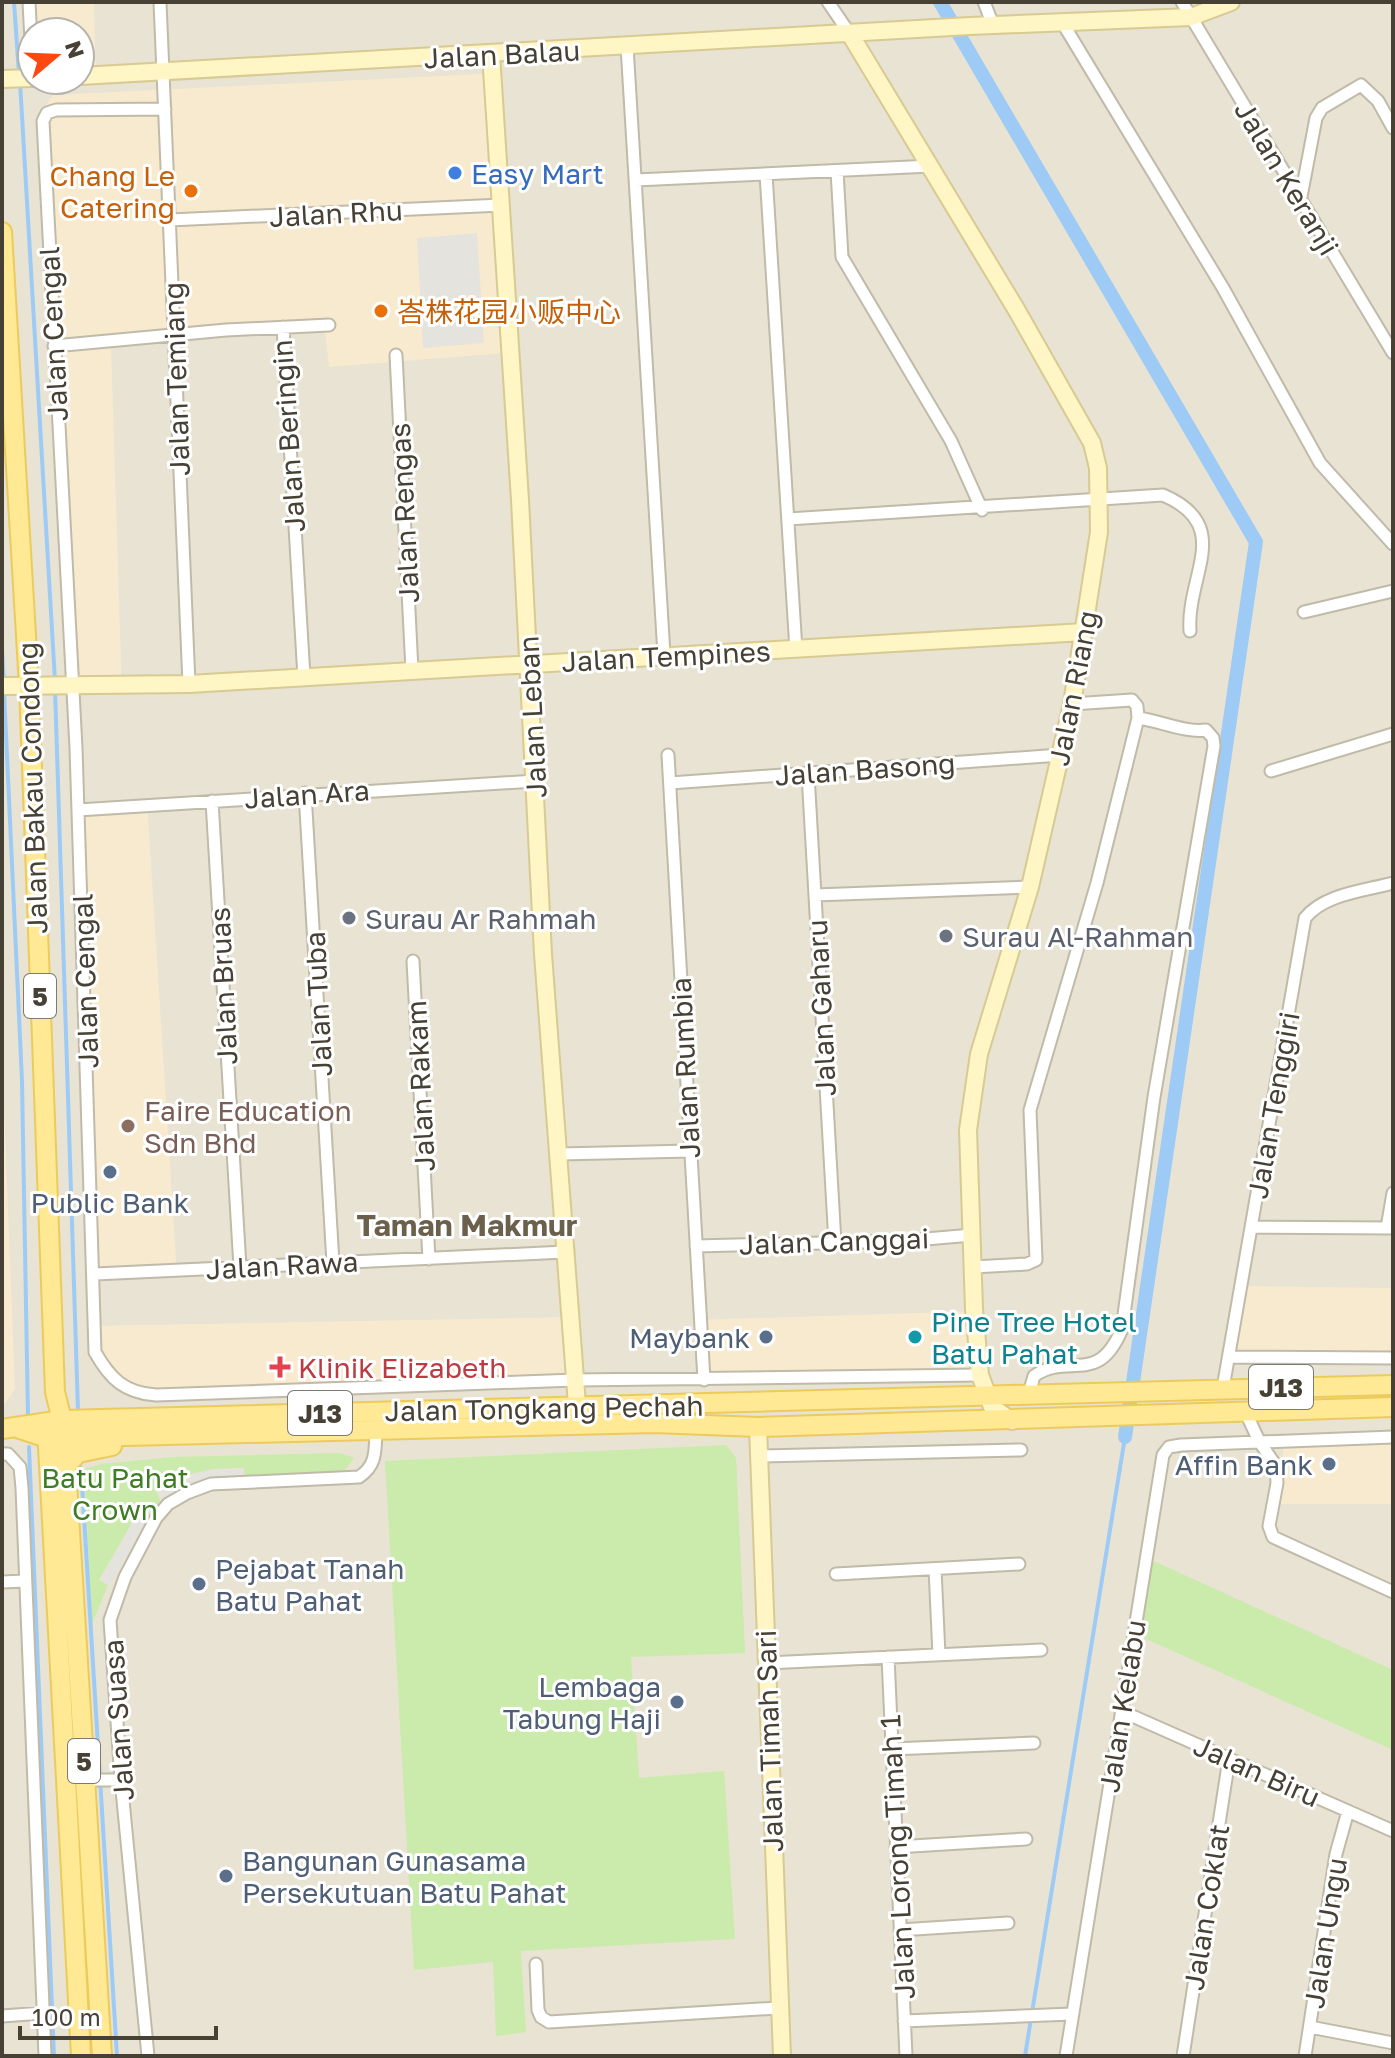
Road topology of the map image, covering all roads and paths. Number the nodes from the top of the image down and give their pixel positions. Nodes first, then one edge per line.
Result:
1 (160, 2) edge
2 (828, 2) edge
3 (984, 2) edge
4 (1182, 2) edge
5 (1231, 2) edge
6 (1191, 17) junction
7 (1062, 22) junction
8 (993, 25) junction
9 (850, 34) junction
10 (627, 46) junction
11 (491, 54) junction
12 (164, 73) junction
13 (96, 75) edge
14 (165, 109) junction
15 (1393, 128) edge
16 (931, 166) junction
17 (837, 171) junction
18 (766, 174) junction
19 (636, 180) junction
20 (1300, 202) junction
21 (502, 205) junction
22 (170, 220) junction
23 (2, 232) edge
24 (329, 325) dead end
25 (283, 327) junction
26 (175, 334) junction
27 (54, 346) junction
28 (1392, 348) edge
29 (396, 355) dead end
30 (1100, 498) junction
31 (982, 510) junction
32 (788, 519) junction
33 (1393, 544) edge
34 (1393, 591) edge
35 (1304, 612) dead end
36 (1190, 631) dead end
37 (1084, 632) junction
38 (796, 650) junction
39 (664, 655) junction
40 (529, 663) junction
41 (412, 670) junction
42 (304, 677) junction
43 (189, 684) junction
44 (3, 686) edge
45 (36, 686) junction
46 (66, 686) junction
47 (1072, 704) junction
48 (1138, 718) junction
49 (1393, 734) edge
50 (668, 755) dead end
51 (1060, 755) junction
52 (1271, 771) dead end
53 (808, 774) junction
54 (535, 781) junction
55 (670, 783) junction
56 (305, 793) junction
57 (212, 801) junction
58 (78, 810) junction
59 (1393, 883) edge
60 (1030, 887) junction
61 (815, 895) junction
62 (413, 961) dead end
63 (690, 1151) junction
64 (560, 1154) junction
65 (1393, 1193) edge
66 (1252, 1227) junction
67 (1390, 1228) edge
68 (972, 1235) junction
69 (835, 1243) junction
70 (696, 1246) junction
71 (565, 1252) junction
72 (429, 1259) junction
73 (333, 1263) junction
74 (240, 1267) junction
75 (974, 1267) junction
76 (95, 1274) junction
77 (1229, 1357) junction
78 (1393, 1358) edge
79 (980, 1375) junction
80 (575, 1380) junction
81 (704, 1380) junction
82 (1393, 1385) edge
83 (1223, 1388) junction
84 (986, 1397) junction
85 (1028, 1397) junction
86 (818, 1402) junction
87 (701, 1404) junction
88 (577, 1405) junction
89 (1393, 1407) edge
90 (1246, 1413) junction
91 (1012, 1421) junction
92 (661, 1424) junction
93 (758, 1427) junction
94 (10, 1429) edge
95 (55, 1430) junction
96 (376, 1430) junction
97 (187, 1434) junction
98 (1393, 1437) edge
99 (1259, 1441) junction
100 (1021, 1450) dead end
101 (2, 1454) edge
102 (759, 1456) junction
103 (66, 1466) junction
104 (1019, 1564) dead end
105 (935, 1569) junction
106 (836, 1574) dead end
107 (25, 1581) junction
108 (2, 1582) edge
109 (1393, 1592) edge
110 (1041, 1650) dead end
111 (939, 1655) junction
112 (888, 1657) junction
113 (767, 1663) junction
114 (1121, 1711) junction
115 (1034, 1743) dead end
116 (892, 1749) junction
117 (1229, 1759) junction
118 (90, 1780) junction
119 (115, 1780) junction
120 (1348, 1811) junction
121 (1393, 1831) edge
122 (1026, 1839) dead end
123 (896, 1847) junction
124 (1008, 1923) dead end
125 (900, 1930) junction
126 (536, 1964) dead end
127 (778, 2008) junction
128 (43, 2013) junction
129 (1072, 2014) junction
130 (2, 2016) edge
131 (904, 2021) junction
132 (1310, 2027) junction
133 (1393, 2043) edge
134 (45, 2056) edge
135 (81, 2056) edge
136 (102, 2056) edge
137 (148, 2056) edge
138 (782, 2056) edge
139 (906, 2056) edge
140 (1066, 2056) edge
141 (1183, 2056) edge
142 (1305, 2056) edge

1 - 12 street, Jalan Temiang
2 - 9 street
3 - 8 street
4 - 6 street, Jalan Keranji
5 - 6 street, Jalan Balau
6 - 7 street, Jalan Balau
6 - 20 street, Jalan Keranji
7 - 8 street, Jalan Balau
7 - 33 street
8 - 9 street, Jalan Balau
9 - 10 street, Jalan Balau
9 - 16 street, Jalan Riang
10 - 11 street, Jalan Balau
10 - 19 street
11 - 12 street, Jalan Balau
11 - 21 street, Jalan Leban
12 - 13 street, Jalan Balau
12 - 14 street, Jalan Temiang
14 - 22 street, Jalan Temiang
14 - 27 street, Jalan Cengal
15 - 20 street
16 - 17 street
16 - 30 street, Jalan Riang
17 - 18 street
17 - 31 street
18 - 19 street
18 - 32 street
19 - 39 street
20 - 28 street, Jalan Keranji
21 - 22 street, Jalan Rhu
21 - 40 street, Jalan Leban
22 - 26 street, Jalan Temiang
23 - 45 main road, Jalan Bakau Condong / 5
24 - 25 street
25 - 26 street, Jalan Beringin
25 - 42 street, Jalan Beringin
26 - 27 street, Jalan Beringin
26 - 43 street, Jalan Temiang
27 - 46 street, Jalan Cengal
29 - 41 street, Jalan Rengas
30 - 31 street
30 - 36 street
30 - 37 street, Jalan Riang
31 - 32 street
32 - 38 street
34 - 35 street
37 - 38 street, Jalan Tempines
37 - 47 street, Jalan Riang
38 - 39 street, Jalan Tempines
39 - 40 street, Jalan Tempines
40 - 41 street, Jalan Tempines
40 - 54 street, Jalan Leban
41 - 42 street, Jalan Tempines
42 - 43 street, Jalan Tempines
43 - 46 street, Jalan Tempines
44 - 45 street, Jalan Tempines
45 - 46 street, Jalan Tempines
45 - 95 main road, Jalan Bakau Condong / 5
46 - 58 street, Jalan Cengal
47 - 48 street
47 - 51 street, Jalan Riang
48 - 75 street
48 - 85 street
49 - 52 street
50 - 55 street, Jalan Rumbia
51 - 53 street, Jalan Basong
51 - 60 street, Jalan Riang
53 - 55 street, Jalan Basong
53 - 61 street, Jalan Gaharu
54 - 56 street, Jalan Ara
54 - 64 street, Jalan Leban
55 - 63 street, Jalan Rumbia
56 - 57 street, Jalan Ara
56 - 73 street, Jalan Tuba
57 - 58 street, Jalan Ara
57 - 74 street, Jalan Bruas
58 - 76 street, Jalan Cengal
59 - 66 street, Jalan Tenggiri
60 - 61 street
60 - 68 street, Jalan Riang
61 - 69 street, Jalan Gaharu
62 - 72 street, Jalan Rakam
63 - 64 street
63 - 70 street, Jalan Rumbia
64 - 71 street, Jalan Leban
65 - 67 street
66 - 67 street
66 - 77 street, Jalan Tenggiri
68 - 69 street, Jalan Canggai
68 - 75 street, Jalan Riang
69 - 70 street, Jalan Canggai
70 - 81 street, Jalan Rumbia
71 - 72 street, Jalan Rawa
71 - 80 street, Jalan Leban
72 - 73 street, Jalan Rawa
73 - 74 street, Jalan Rawa
74 - 76 street, Jalan Rawa
75 - 79 street, Jalan Riang
76 - 80 street, Jalan Cengal
77 - 78 street
77 - 83 street, Jalan Tenggiri
79 - 81 street, Jalan Cengal
79 - 84 street, Jalan Riang
80 - 81 street, Jalan Cengal
80 - 88 street, Jalan Leban
82 - 83 main road, Jalan Tongkang Pechah / J13
83 - 85 main road, Jalan Tongkang Pechah / J13
84 - 85 main road, Jalan Tongkang Pechah / J13
84 - 86 main road, Jalan Tongkang Pechah / J13
84 - 91 street
86 - 87 main road, Jalan Tongkang Pechah / J13
86 - 93 main road
87 - 88 main road, Jalan Tongkang Pechah / J13
87 - 93 main road
88 - 92 main road
88 - 95 main road, Jalan Tongkang Pechah / J13
89 - 90 main road, Jalan Tongkang Pechah / J13
90 - 91 main road, Jalan Tongkang Pechah / J13
90 - 99 street
91 - 93 main road, Jalan Tongkang Pechah / J13
92 - 93 main road, Jalan Tongkang Pechah / J13
92 - 96 main road, Jalan Tongkang Pechah / J13
93 - 102 street, Jalan Timah Sari
94 - 95 main road, Jalan Tongkang Pechah / J13
95 - 97 main road, Jalan Tongkang Pechah / J13
95 - 103 main road, Jalan Bakau Condong / 5
95 - 135 main road, Jalan Bakau Condong / 5
96 - 97 main road, Jalan Tongkang Pechah / J13
96 - 119 street, Jalan Suasa
97 - 103 main road
98 - 99 street
99 - 109 street
99 - 114 street, Jalan Kelabu
100 - 102 street
101 - 107 street
102 - 113 street, Jalan Timah Sari
103 - 118 main road, Jalan Bakau Condong / 5
104 - 105 street
105 - 106 street
105 - 111 street
107 - 108 street
107 - 128 street
110 - 111 street
111 - 112 street
112 - 113 street
112 - 116 street, Jalan Lorong Timah 1
113 - 127 street, Jalan Timah Sari
114 - 117 street, Jalan Biru
114 - 129 street, Jalan Kelabu
115 - 116 street
116 - 123 street, Jalan Lorong Timah 1
117 - 120 street, Jalan Biru
117 - 141 street, Jalan Coklat
118 - 119 street
118 - 136 main road, Jalan Bakau Condong / 5
119 - 137 street, Jalan Suasa
120 - 121 street, Jalan Biru
120 - 132 street, Jalan Ungu
122 - 123 street
123 - 125 street, Jalan Lorong Timah 1
124 - 125 street
125 - 131 street, Jalan Lorong Timah 1
126 - 127 street
127 - 138 street, Jalan Timah Sari
128 - 130 street
128 - 134 street
129 - 131 street
129 - 140 street, Jalan Kelabu
131 - 139 street, Jalan Lorong Timah 1
132 - 133 street
132 - 142 street, Jalan Ungu

